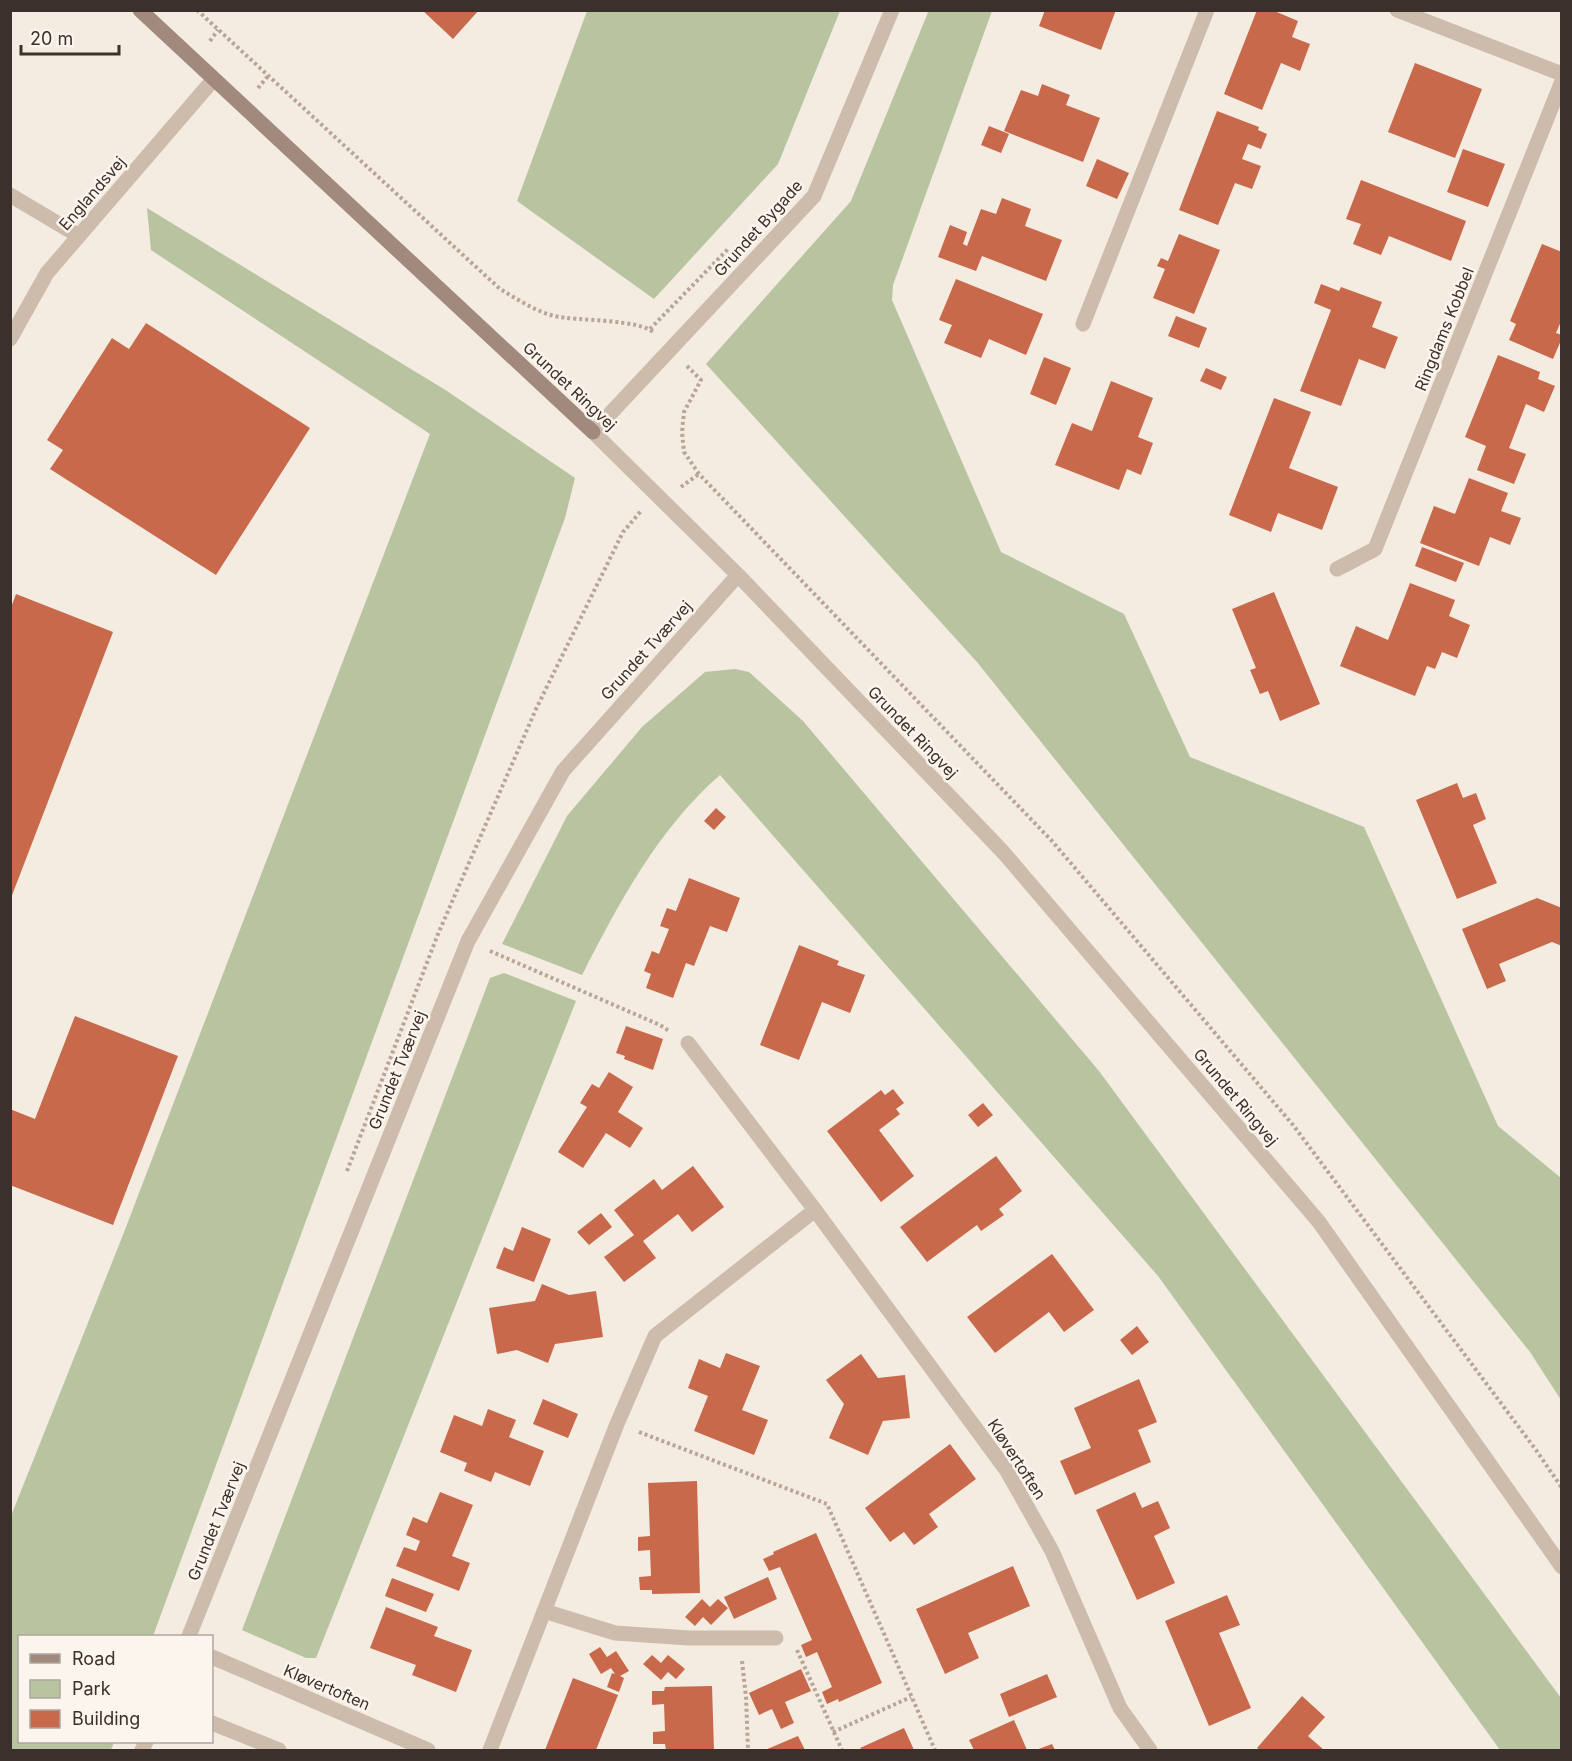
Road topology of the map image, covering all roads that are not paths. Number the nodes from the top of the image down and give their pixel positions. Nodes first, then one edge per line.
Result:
1 (140, 10) edge
2 (892, 10) edge
3 (1207, 10) edge
4 (1399, 11) edge
5 (1562, 74) edge
6 (213, 80) junction
7 (1562, 81) edge
8 (10, 195) edge
9 (79, 236) junction
10 (1083, 324) dead end
11 (10, 339) edge
12 (593, 432) junction
13 (1337, 569) dead end
14 (738, 575) junction
15 (688, 1043) road end
16 (815, 1210) junction
17 (1562, 1567) edge
18 (544, 1611) junction
19 (189, 1635) edge
20 (776, 1638) road end
21 (213, 1657) edge
22 (213, 1723) edge
23 (279, 1750) edge
24 (428, 1750) edge
25 (490, 1750) edge
26 (1150, 1750) edge

1 - 6 street, Grundet Ringvej
2 - 12 street, Grundet Bygade
3 - 10 street
4 - 5 street
6 - 9 street, Englandsvej
6 - 12 street, Grundet Ringvej
7 - 13 street, Ringdams Kobbel
8 - 9 street
9 - 11 street, Englandsvej
12 - 14 street, Grundet Ringvej
14 - 17 street, Grundet Ringvej
14 - 19 street, Grundet Tværvej
15 - 16 street, Kløvertoften
16 - 18 street
16 - 26 street, Kløvertoften
18 - 20 street
18 - 25 street
21 - 24 street, Kløvertoften
22 - 23 street

